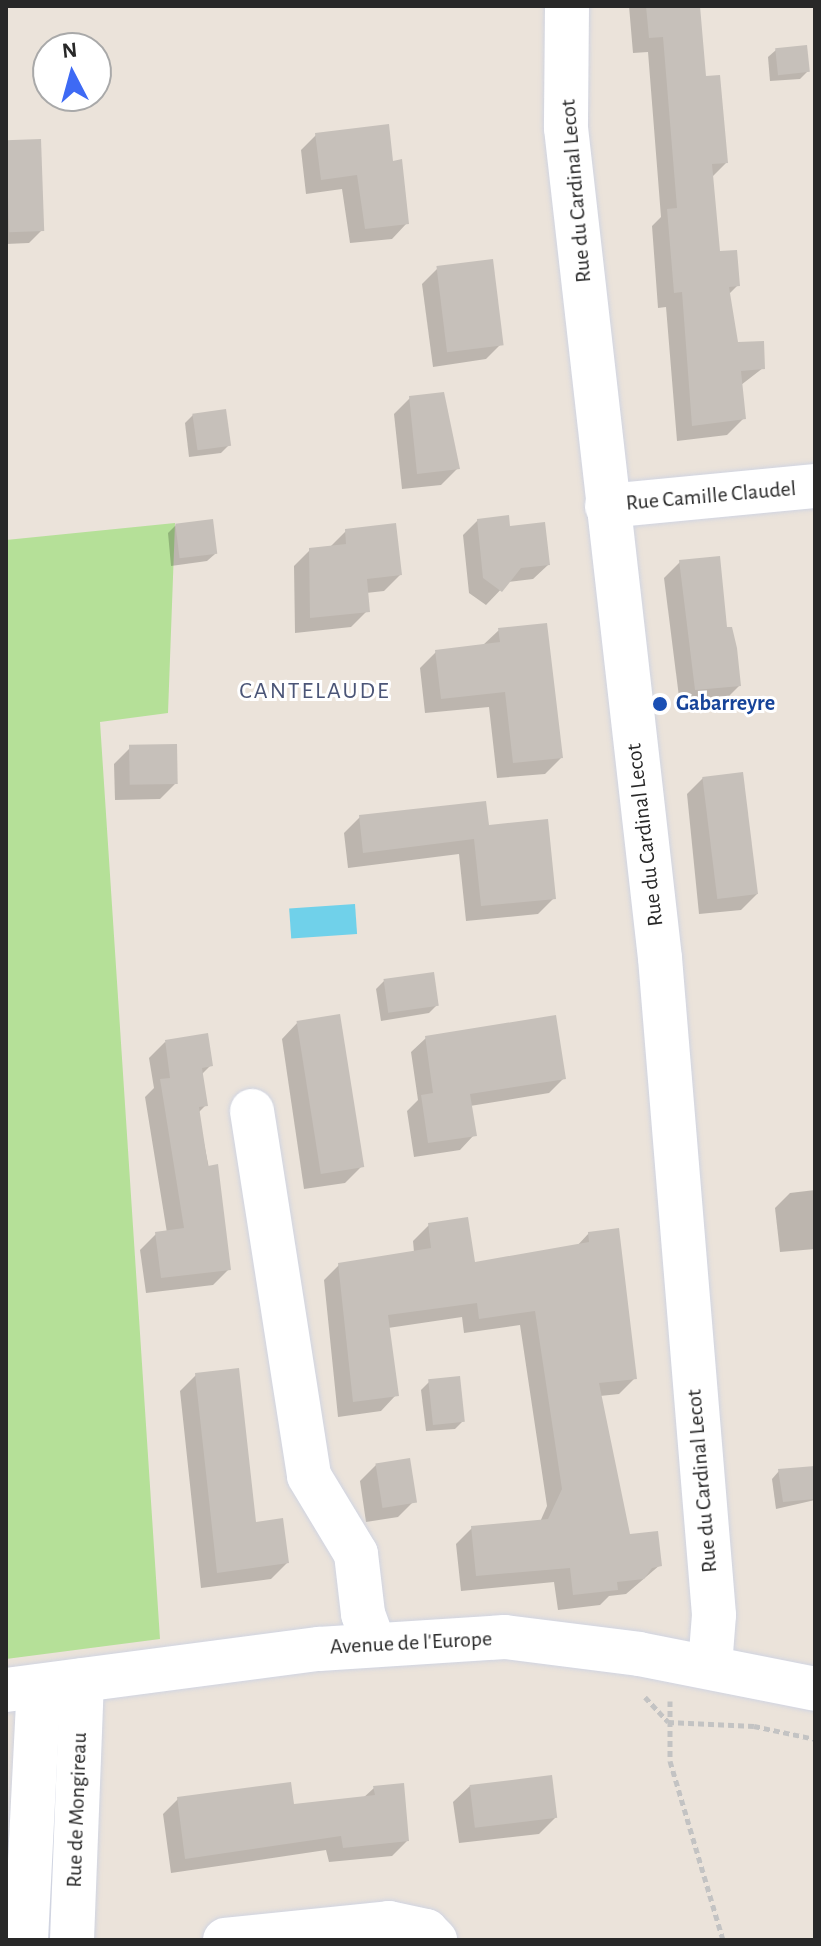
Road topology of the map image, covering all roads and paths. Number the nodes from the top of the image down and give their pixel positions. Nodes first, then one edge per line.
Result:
1 (567, 6) edge
2 (815, 486) edge
3 (607, 506) junction
4 (252, 1111) dead end
5 (374, 1644) junction
6 (692, 1663) junction
7 (82, 1680) junction
8 (22, 1688) edge
9 (815, 1689) edge
10 (642, 1694) dead end
11 (668, 1722) junction
12 (815, 1739) edge
13 (26, 1940) edge
14 (72, 1940) edge
15 (225, 1940) edge
16 (435, 1940) edge
17 (723, 1940) edge

1 - 3 street, Rue du Cardinal Lecot
2 - 3 street, Rue Camille Claudel
3 - 6 street, Rue du Cardinal Lecot
4 - 5 street
5 - 6 street, Avenue de l'Europe
5 - 7 street, Avenue de l'Europe
6 - 9 street, Avenue de l'Europe
6 - 11 path
7 - 8 street, Avenue de l'Europe
7 - 14 street, Rue de Mongireau
8 - 13 street, Rue de Mongireau
10 - 11 path
11 - 12 path
11 - 17 path
15 - 16 street

